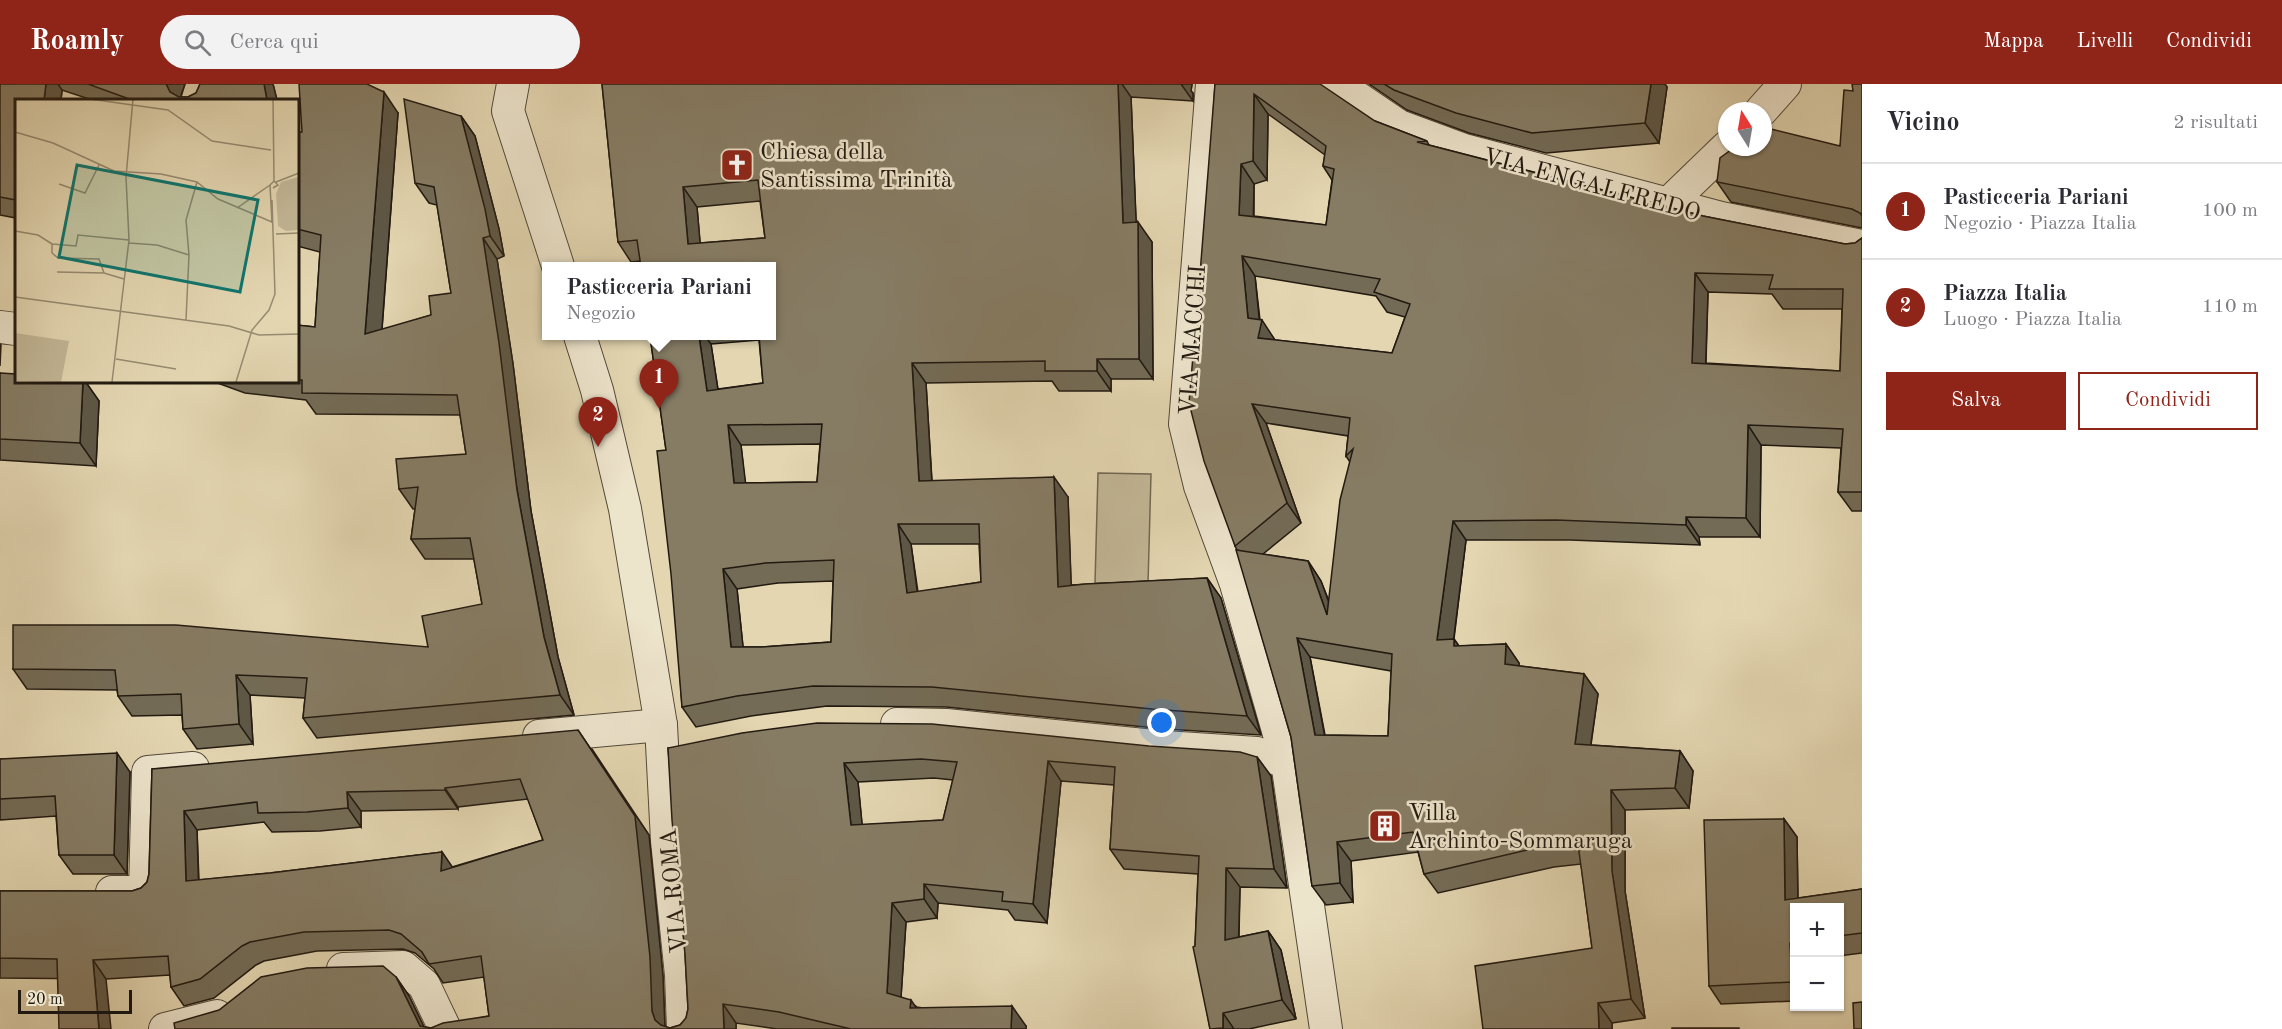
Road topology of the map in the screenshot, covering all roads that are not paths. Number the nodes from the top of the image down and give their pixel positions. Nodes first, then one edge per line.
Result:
1 (513, 84) edge
2 (1212, 84) edge
3 (1337, 84) edge
4 (1785, 84) edge
5 (1769, 102) edge
6 (1718, 156) edge
7 (1668, 204) junction
8 (1862, 246) edge
9 (556, 262) edge
10 (0, 327) edge
11 (15, 329) edge
12 (581, 340) edge
13 (864, 724) edge
14 (505, 739) edge
15 (670, 742) junction
16 (1287, 762) junction
17 (219, 765) edge
18 (78, 892) edge
19 (318, 969) edge
20 (240, 1001) edge
21 (165, 1029) edge
22 (445, 1029) edge
23 (683, 1029) edge
24 (1326, 1029) edge

1 - 9 street
2 - 16 street, VIA MACCHI
3 - 7 street, VIA ENGALFREDO
4 - 5 street
6 - 7 street
7 - 8 street, VIA ENGALFREDO
10 - 11 street
12 - 15 street, VIA ROMA
13 - 16 street
14 - 15 street
15 - 23 street, VIA ROMA
16 - 24 street, VIA MACCHI
17 - 18 street
19 - 22 street
20 - 21 street

